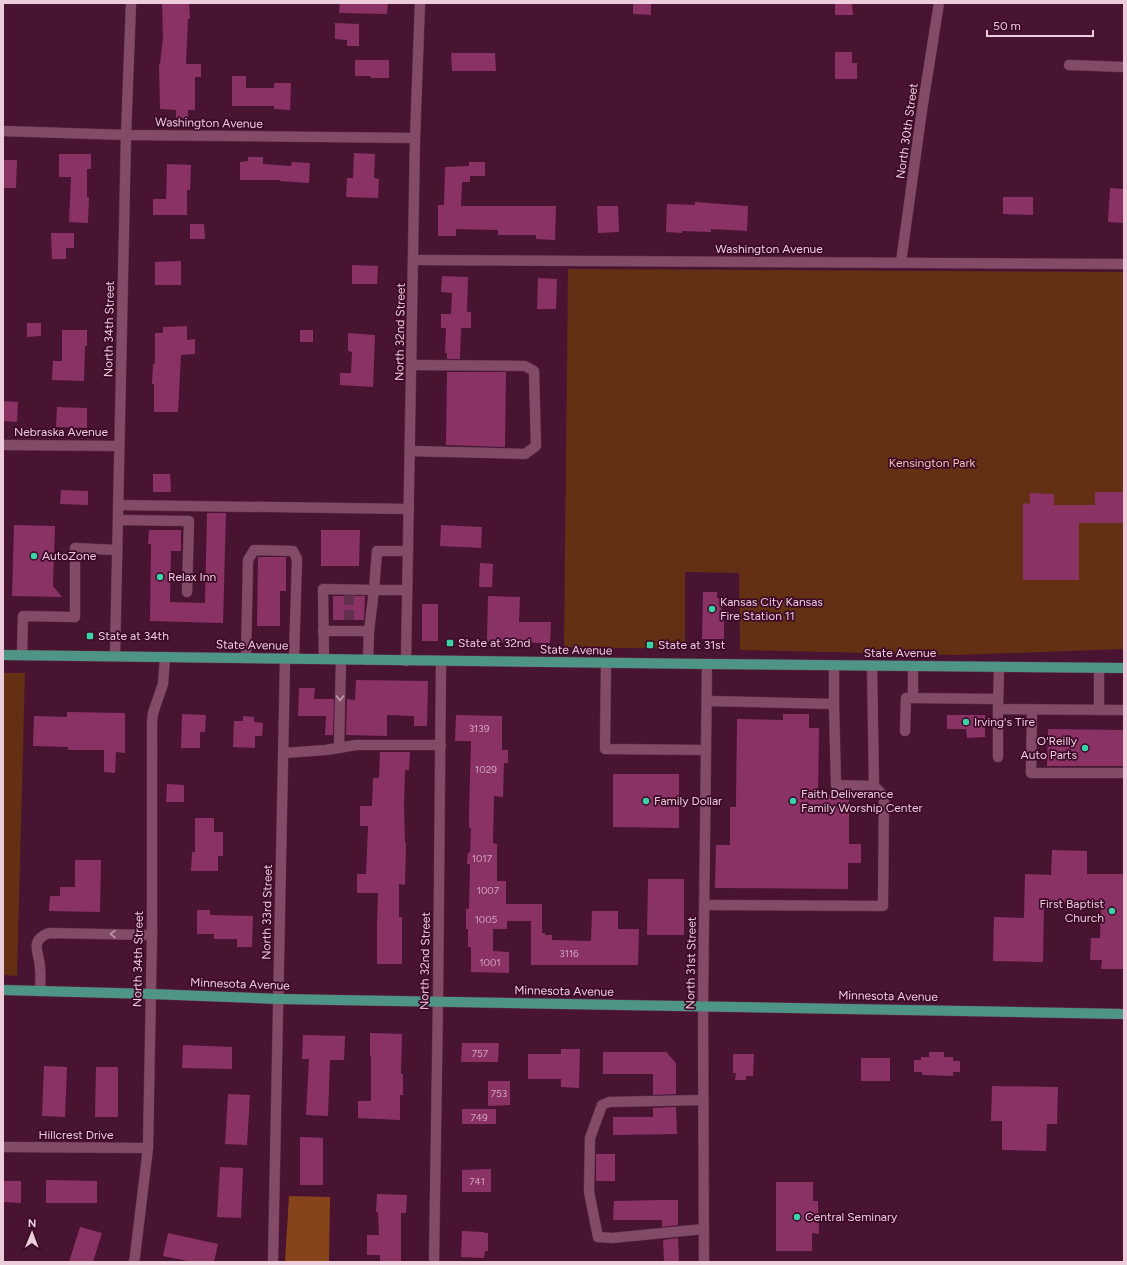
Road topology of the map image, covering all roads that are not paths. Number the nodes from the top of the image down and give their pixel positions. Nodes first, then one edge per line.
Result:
1 (131, 3) edge
2 (420, 3) edge
3 (939, 3) edge
4 (1069, 65) dead end
5 (1124, 67) edge
6 (3, 131) edge
7 (126, 135) junction
8 (415, 138) junction
9 (414, 260) junction
10 (901, 262) junction
11 (1124, 264) edge
12 (412, 365) junction
13 (3, 445) edge
14 (119, 446) junction
15 (410, 451) junction
16 (118, 505) junction
17 (409, 509) junction
18 (118, 520) junction
19 (117, 550) junction
20 (408, 551) junction
21 (374, 590) junction
22 (407, 590) junction
23 (187, 592) dead end
24 (349, 620) tunnel mouth
25 (324, 631) junction
26 (348, 631) junction
27 (369, 631) junction
28 (3, 655) edge
29 (22, 655) junction
30 (115, 656) junction
31 (164, 657) junction
32 (246, 658) junction
33 (290, 659) junction
34 (324, 659) junction
35 (341, 660) junction
36 (368, 660) junction
37 (406, 661) junction
38 (441, 661) junction
39 (606, 663) junction
40 (707, 664) junction
41 (834, 666) junction
42 (872, 666) junction
43 (913, 666) junction
44 (1000, 667) junction
45 (1098, 668) junction
46 (1124, 668) edge
47 (913, 698) junction
48 (707, 701) junction
49 (834, 704) junction
50 (998, 704) junction
51 (1032, 709) junction
52 (1099, 710) junction
53 (1124, 710) edge
54 (905, 731) dead end
55 (441, 745) junction
56 (339, 748) junction
57 (706, 750) junction
58 (284, 753) junction
59 (998, 757) dead end
60 (1124, 773) edge
61 (874, 786) junction
62 (704, 905) junction
63 (152, 935) junction
64 (3, 990) edge
65 (40, 991) junction
66 (150, 994) junction
67 (278, 999) junction
68 (438, 1002) junction
69 (703, 1006) junction
70 (1124, 1014) edge
71 (703, 1100) junction
72 (3, 1147) edge
73 (148, 1148) junction
74 (704, 1229) junction
75 (134, 1262) edge
76 (273, 1262) edge
77 (434, 1262) edge
78 (704, 1262) edge

1 - 7 street, North 34th Street
2 - 8 street, North 32nd Street
3 - 10 street, North 30th Street
4 - 5 street
6 - 7 street, Washington Avenue
7 - 8 street, Washington Avenue
7 - 14 street, North 34th Street
8 - 9 street, North 32nd Street
9 - 10 street, Washington Avenue
9 - 12 street, North 32nd Street
10 - 11 street, Washington Avenue
12 - 15 street, North 32nd Street
12 - 15 street
13 - 14 street, Nebraska Avenue
14 - 16 street, North 34th Street
15 - 17 street, North 32nd Street
16 - 17 street
16 - 18 street, North 34th Street
17 - 20 street, North 32nd Street
18 - 19 street, North 34th Street
18 - 23 street
19 - 29 street
19 - 30 street, North 34th Street
20 - 21 street
20 - 22 street, North 32nd Street
21 - 22 street
21 - 25 street
21 - 27 street
22 - 37 street, North 32nd Street
24 - 26 street
25 - 26 street
25 - 34 street
26 - 27 street
27 - 36 street
28 - 29 main road, State Avenue
29 - 30 main road, State Avenue
30 - 31 main road, State Avenue
31 - 32 main road, State Avenue
31 - 63 street, North 34th Street
32 - 33 main road, State Avenue
32 - 33 street, North 33rd Street
33 - 34 main road, State Avenue
33 - 58 street, North 33rd Street
34 - 35 main road, State Avenue
35 - 36 main road, State Avenue
35 -> 56 street
36 - 37 main road, State Avenue
37 - 38 main road, State Avenue
38 - 39 main road, State Avenue
38 - 55 street, North 32nd Street
39 - 40 main road, State Avenue
39 - 57 street
40 - 41 main road, State Avenue
40 - 48 street, North 31st Street
41 - 42 main road, State Avenue
41 - 49 street
42 - 43 main road, State Avenue
42 - 61 street
43 - 44 main road, State Avenue
43 - 47 street
44 - 45 main road, State Avenue
44 - 50 street
45 - 46 main road, State Avenue
45 - 52 street
47 - 50 street
47 - 54 street
48 - 49 street
48 - 57 street, North 31st Street
49 - 61 street
50 - 51 street
50 - 59 street
51 - 52 street
51 - 60 street
52 - 53 street
55 - 56 street
55 - 68 street, North 32nd Street
56 - 58 street
57 - 62 street, North 31st Street
58 - 67 street, North 33rd Street
61 - 62 street
62 - 69 street, North 31st Street
63 -> 65 street
63 - 66 street, North 34th Street
64 - 65 main road, Minnesota Avenue
65 - 66 main road, Minnesota Avenue
66 - 67 main road, Minnesota Avenue
66 - 73 street, North 34th Street
67 - 68 main road, Minnesota Avenue
67 - 76 street, North 33rd Street
68 - 69 main road, Minnesota Avenue
68 - 77 street, North 32nd Street
69 - 70 main road, Minnesota Avenue
69 - 71 street, North 31st Street
71 - 74 street, North 31st Street
71 - 74 street
72 - 73 street, Hillcrest Drive
73 - 75 street, North 34th Street
74 - 78 street, North 31st Street

